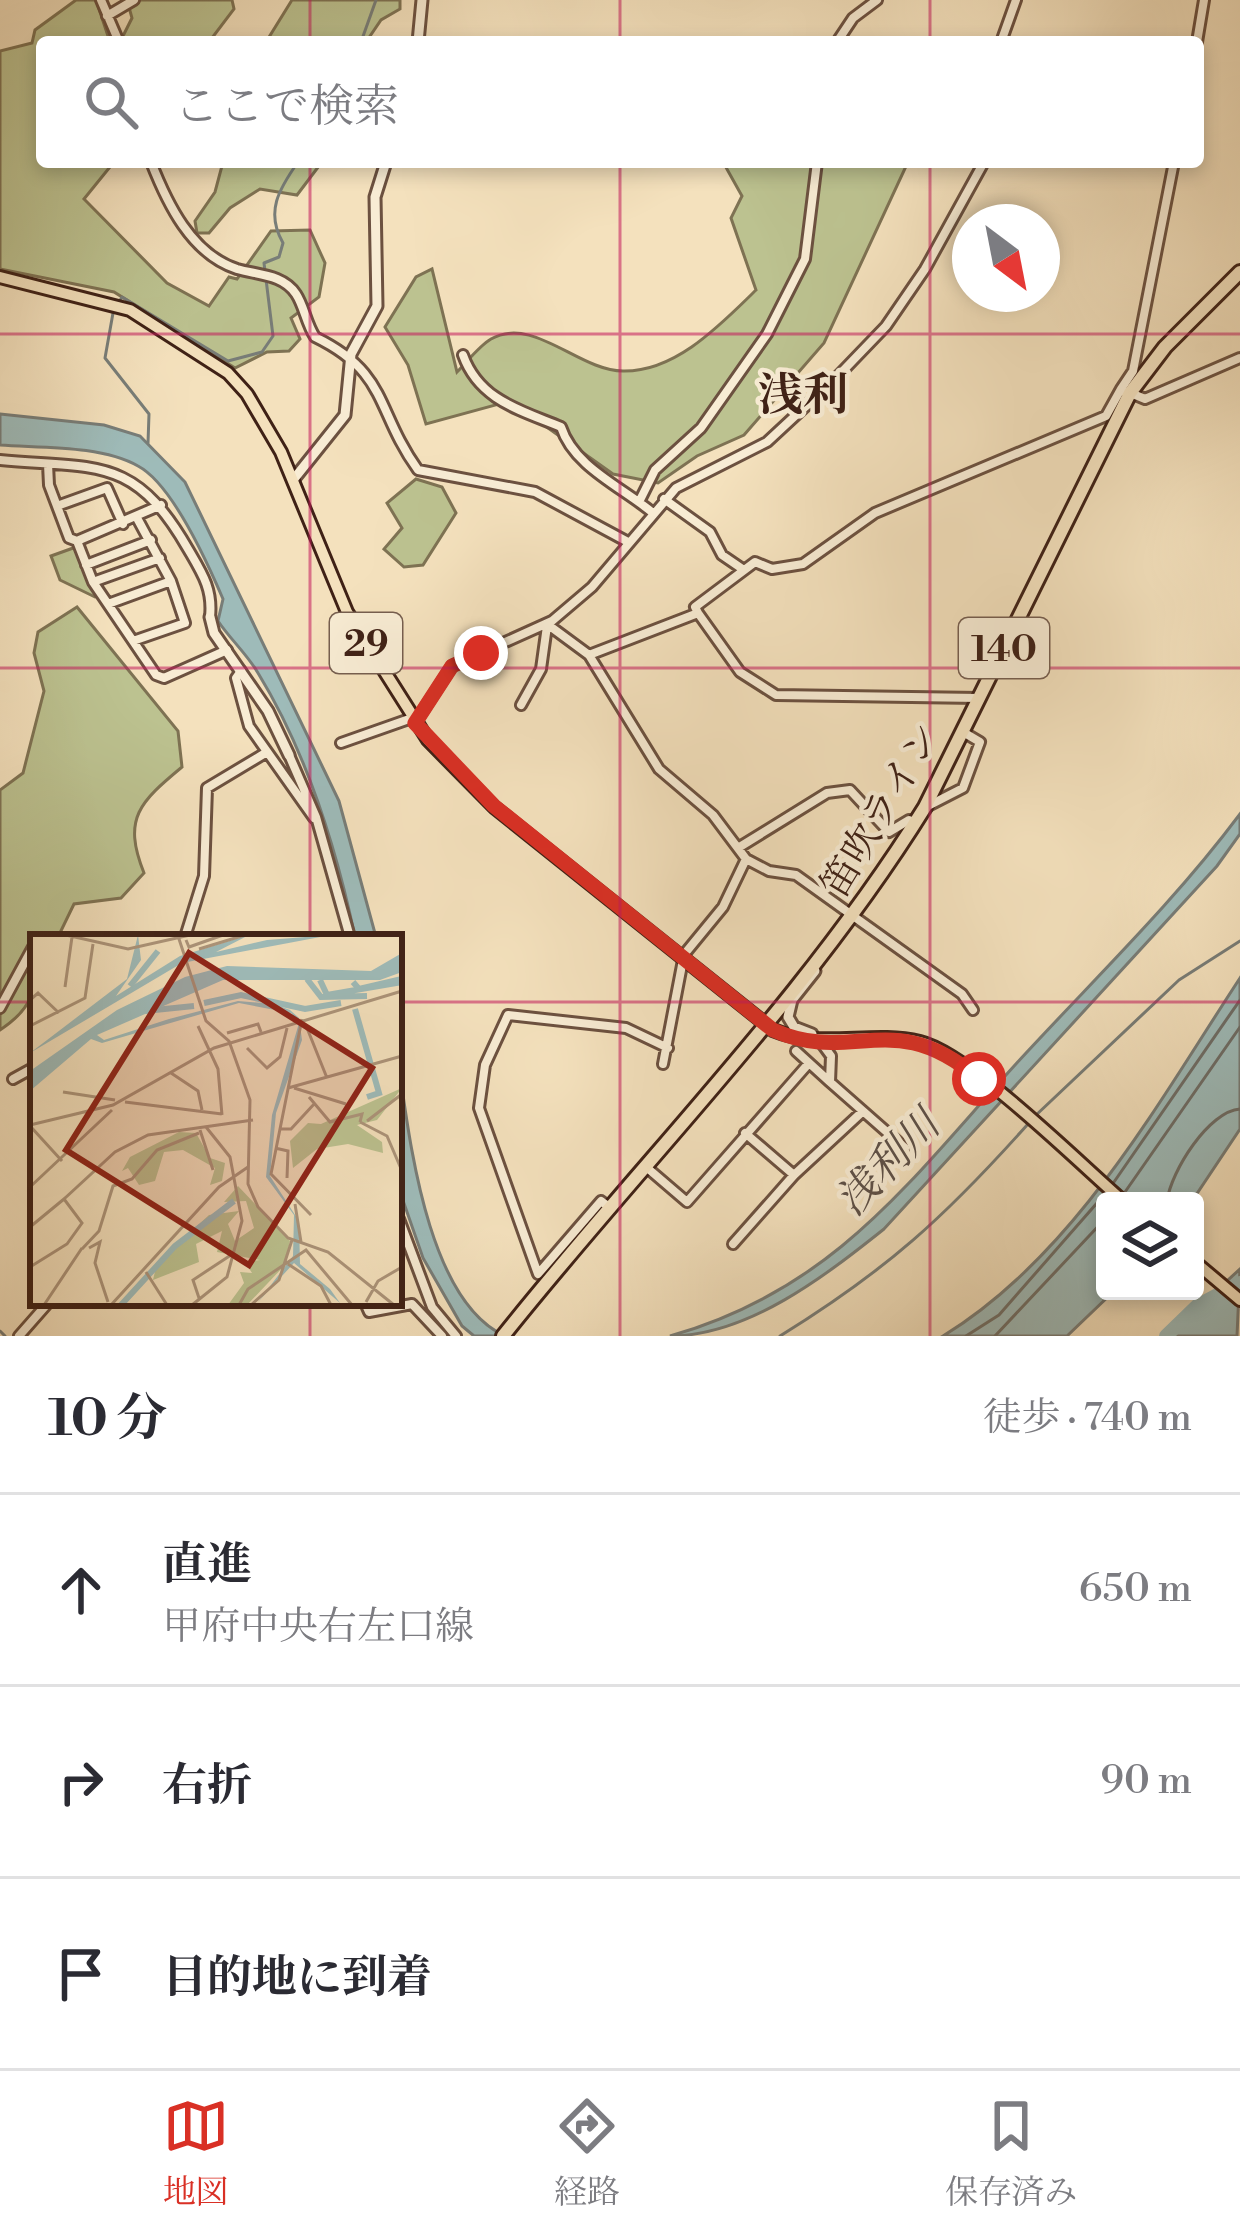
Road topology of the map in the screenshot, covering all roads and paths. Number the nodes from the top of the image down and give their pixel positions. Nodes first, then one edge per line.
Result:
1 (101, 0) edge
2 (134, 0) edge
3 (422, 0) edge
4 (877, 0) edge
5 (1016, 0) edge
6 (1204, 0) edge
7 (107, 16) junction
8 (116, 36) edge
9 (419, 36) edge
10 (841, 36) edge
11 (1003, 36) edge
12 (1198, 36) edge
13 (153, 168) edge
14 (384, 168) edge
15 (817, 168) edge
16 (981, 168) edge
17 (1173, 168) edge
18 (1240, 272) edge
19 (0, 277) edge
20 (351, 354) junction
21 (463, 355) dead end
22 (1240, 358) edge
23 (1125, 391) junction
24 (0, 460) edge
25 (48, 464) junction
26 (293, 480) junction
27 (664, 500) junction
28 (640, 502) junction
29 (161, 505) junction
30 (57, 506) junction
31 (652, 513) junction
32 (137, 518) junction
33 (123, 524) junction
34 (151, 540) junction
35 (76, 542) junction
36 (628, 542) junction
37 (160, 557) junction
38 (86, 565) junction
39 (741, 568) junction
40 (171, 581) junction
41 (93, 582) junction
42 (108, 604) junction
43 (698, 613) junction
44 (210, 617) joint
45 (547, 624) junction
46 (133, 641) junction
47 (227, 650) junction
48 (589, 655) junction
49 (241, 671) junction
50 (979, 698) junction
51 (521, 705) dead end
52 (414, 720) junction
53 (962, 732) junction
54 (341, 743) dead end
55 (266, 752) junction
56 (289, 755) joint
57 (925, 807) junction
58 (316, 817) junction
59 (915, 823) junction
60 (738, 848) junction
61 (746, 859) junction
62 (853, 917) junction
63 (186, 934) edge
64 (347, 934) edge
65 (827, 952) junction
66 (30, 953) edge
67 (681, 960) junction
68 (0, 1008) edge
69 (974, 1010) dead end
70 (764, 1024) junction
71 (851, 1039) junction
72 (820, 1041) junction
73 (668, 1048) junction
74 (796, 1051) dead end
75 (809, 1063) junction
76 (664, 1064) dead end
77 (30, 1070) edge
78 (13, 1079) dead end
79 (830, 1082) junction
80 (862, 1112) junction
81 (746, 1133) junction
82 (904, 1148) dead end
83 (644, 1166) junction
84 (794, 1175) junction
85 (1112, 1192) edge
86 (609, 1208) junction
87 (402, 1228) edge
88 (733, 1244) dead end
89 (1204, 1270) edge
90 (1240, 1300) edge
91 (45, 1306) edge
92 (366, 1306) edge
93 (401, 1306) edge
94 (402, 1306) edge
95 (506, 1332) edge
96 (19, 1336) edge
97 (442, 1336) edge
98 (456, 1336) edge

1 - 7 street
2 - 7 street
3 - 9 street
4 - 10 street
5 - 11 street
6 - 12 street
7 - 8 street
13 - 20 street
14 - 20 street
15 - 28 street
16 - 27 street
17 - 23 street
18 - 23 highway, 笛吹ライン / 140
19 - 26 main road, 29
20 - 26 street
20 - 36 street
21 - 28 street
22 - 23 street
23 - 39 street
23 - 50 highway, 笛吹ライン / 140
24 - 25 street
25 - 29 street
25 - 30 street
26 - 52 main road, 29
27 - 31 street
27 - 39 street
28 - 31 street
29 - 32 street
29 - 44 street
30 - 33 street
30 - 35 street
31 - 36 street
32 - 33 street
32 - 34 street
33 - 35 street
34 - 37 street
34 - 38 street
35 - 38 street
36 - 45 street
37 - 40 street
37 - 41 street
38 - 41 street
39 - 43 street
40 - 42 street
40 - 46 street
41 - 42 street
42 - 46 street
43 - 48 street
43 - 50 street
44 - 47 street
45 - 48 street
45 - 51 street
45 - 52 street
46 - 47 street
47 - 49 street
48 - 60 street
49 - 55 street
49 - 56 street
50 - 53 highway, 笛吹ライン / 140
52 - 54 street
52 - 67 main road, 29
53 - 57 highway, 笛吹ライン / 140
53 - 57 street
55 - 58 street
55 - 63 street
56 - 58 street
57 - 59 highway, 笛吹ライン / 140
58 - 64 street
59 - 60 street
59 - 62 highway, 笛吹ライン / 140
60 - 61 street
61 - 62 street
61 - 67 street
62 - 65 highway, 笛吹ライン / 140
62 - 69 street
65 - 70 highway, 笛吹ライン / 140
65 - 71 street
66 - 68 street
67 - 70 main road, 29
67 - 73 street
70 - 72 main road, 29
70 - 83 highway, 笛吹ライン / 140
71 - 72 main road, 29
71 - 85 main road, 29
72 - 79 street
73 - 76 street
73 - 86 street
74 - 75 street
75 - 79 street
75 - 81 street
77 - 78 street
79 - 80 street
80 - 82 street
80 - 84 street
81 - 83 street
81 - 84 street
83 - 86 highway, 笛吹ライン / 140
84 - 88 street
86 - 95 highway, 笛吹ライン / 140
87 - 98 street
89 - 90 main road
91 - 96 street
92 - 93 street
94 - 97 street

